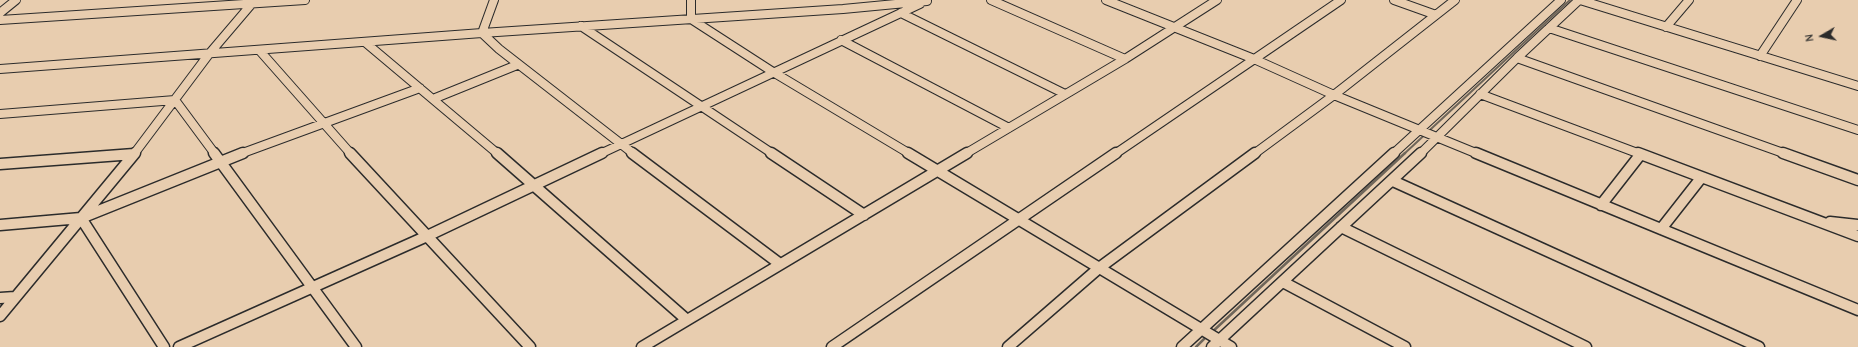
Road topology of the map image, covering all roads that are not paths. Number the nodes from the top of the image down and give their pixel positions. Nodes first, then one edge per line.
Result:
1 (16, 0) edge
2 (304, 0) edge
3 (494, 0) edge
4 (691, 0) edge
5 (928, 0) edge
6 (990, 0) edge
7 (1106, 0) edge
8 (1218, 0) edge
9 (1341, 0) edge
10 (1394, 0) edge
11 (1455, 0) edge
12 (1560, 0) edge
13 (1580, 0) edge
14 (1690, 0) edge
15 (1797, 0) edge
16 (911, 1) edge
17 (253, 2) edge
18 (0, 13) edge
19 (901, 13) junction
20 (1436, 15) junction
21 (691, 19) junction
22 (0, 20) edge
23 (581, 26) junction
24 (1666, 27) junction
25 (1172, 28) junction
26 (1549, 28) junction
27 (482, 33) junction
28 (841, 40) junction
29 (366, 43) junction
30 (260, 50) junction
31 (209, 54) junction
32 (1760, 56) junction
33 (1517, 58) junction
34 (1125, 59) junction
35 (1254, 59) junction
36 (517, 65) junction
37 (0, 70) edge
38 (773, 72) junction
39 (1857, 83) edge
40 (420, 88) junction
41 (1065, 94) junction
42 (1480, 94) junction
43 (1334, 95) junction
44 (433, 99) junction
45 (175, 100) junction
46 (701, 105) junction
47 (0, 114) edge
48 (322, 124) junction
49 (1009, 128) junction
50 (1421, 130) junction
51 (1858, 130) edge
52 (1436, 136) junction
53 (620, 144) junction
54 (134, 154) junction
55 (1640, 155) junction
56 (219, 162) junction
57 (0, 164) edge
58 (937, 170) junction
59 (1701, 178) junction
60 (1858, 180) edge
61 (1392, 181) junction
62 (534, 184) junction
63 (1601, 205) junction
64 (864, 215) junction
65 (81, 218) junction
66 (1019, 220) junction
67 (1817, 221) junction
68 (0, 225) edge
69 (1858, 225) edge
70 (1341, 227) junction
71 (1661, 229) junction
72 (425, 236) junction
73 (1858, 236) edge
74 (780, 264) junction
75 (1099, 268) junction
76 (1283, 282) junction
77 (314, 287) junction
78 (15, 297) junction
79 (0, 298) edge
80 (1858, 310) edge
81 (0, 316) edge
82 (687, 320) junction
83 (1211, 337) edge
84 (164, 347) edge
85 (180, 347) edge
86 (356, 347) edge
87 (530, 347) edge
88 (642, 347) edge
89 (832, 347) edge
90 (1008, 347) edge
91 (1182, 347) edge
92 (1232, 347) edge
93 (1405, 347) edge
94 (1586, 347) edge
95 (1759, 347) edge

1 - 18 street
2 - 17 street
3 - 27 street
4 - 21 street
5 - 16 street
5 - 19 street
6 - 34 street
7 - 25 street
8 - 25 street
9 - 35 street
10 - 20 street
11 - 20 street
12 - 50 street
13 - 24 street
13 - 26 street
14 - 24 street
15 - 32 street
16 - 21 street
17 - 22 street
17 - 31 street
19 - 28 street
19 - 41 street
20 - 43 street
21 - 23 street
21 - 38 street
23 - 27 street
23 - 46 street
24 - 32 street
25 - 34 street
25 - 35 street
26 - 33 street
26 - 51 street
27 - 29 street
27 - 36 street
28 - 38 street
28 - 49 street
29 - 30 street
29 - 40 street
30 - 31 street
30 - 48 street
31 - 37 street
31 - 45 street
32 - 39 street
33 - 42 street
33 - 60 street
34 - 41 street
35 - 43 street
35 - 66 street
36 - 44 street
36 - 53 street
38 - 46 street
38 - 58 street
40 - 44 street
40 - 48 street
41 - 49 street
42 - 52 street
42 - 55 street
43 - 50 street
43 - 75 street
44 - 62 street
45 - 47 street
45 - 54 street
45 - 56 street
46 - 53 street
46 - 64 street
48 - 56 street
48 - 72 street
49 - 58 street
50 - 52 street
50 - 83 street
52 - 61 street
52 - 63 street
53 - 62 street
53 - 74 street
54 - 57 street
54 - 65 street
55 - 59 street
55 - 63 street
56 - 65 street
56 - 77 street
58 - 64 street
58 - 66 street
59 - 67 street
59 - 71 street
61 - 70 street
61 - 95 street
62 - 72 street
62 - 82 street
63 - 71 street
64 - 74 street
65 - 68 street
65 - 78 street
65 - 84 street
66 - 75 street
66 - 89 street
67 - 69 street
67 - 73 street
70 - 76 street
70 - 94 street
71 - 80 street
72 - 77 street
72 - 87 street
74 - 82 street
75 - 83 street
75 - 90 street
76 - 83 street
76 - 93 street
77 - 85 street
77 - 86 street
78 - 79 street
78 - 81 street
82 - 88 street
83 - 91 street
83 - 92 street

